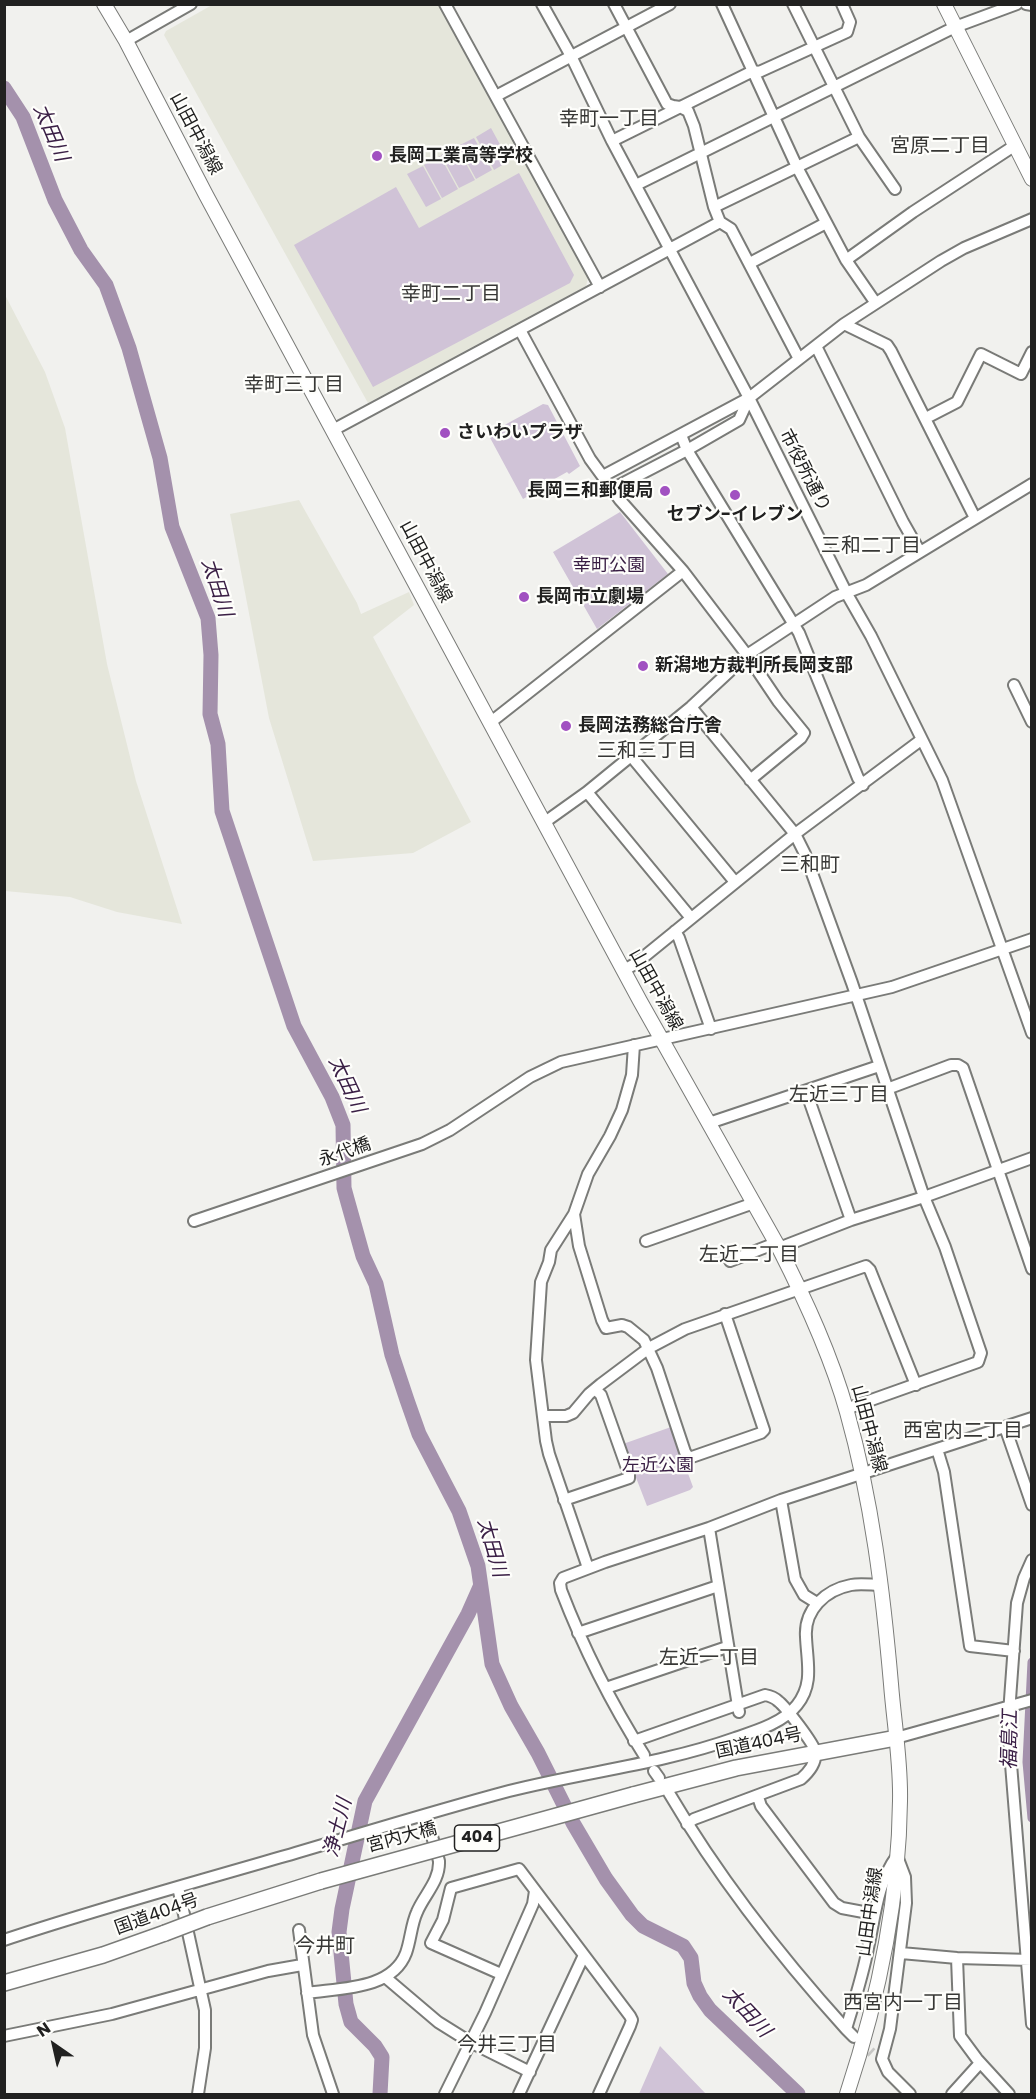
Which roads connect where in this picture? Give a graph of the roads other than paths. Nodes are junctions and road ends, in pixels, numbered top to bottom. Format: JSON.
{"nodes":[{"id":1,"x":104,"y":4,"type":"edge"},
{"id":2,"x":190,"y":4,"type":"edge"},
{"id":3,"x":445,"y":4,"type":"edge"},
{"id":4,"x":542,"y":4,"type":"edge"},
{"id":5,"x":614,"y":4,"type":"edge"},
{"id":6,"x":722,"y":4,"type":"edge"},
{"id":7,"x":793,"y":4,"type":"edge"},
{"id":8,"x":842,"y":4,"type":"edge"},
{"id":9,"x":944,"y":4,"type":"edge"},
{"id":10,"x":1017,"y":4,"type":"edge"},
{"id":11,"x":1026,"y":4,"type":"edge"},
{"id":12,"x":668,"y":5,"type":"edge"},
{"id":13,"x":1032,"y":5,"type":"edge"},
{"id":14,"x":956,"y":27,"type":"junction"},
{"id":15,"x":627,"y":28,"type":"junction"},
{"id":16,"x":126,"y":41,"type":"junction"},
{"id":17,"x":814,"y":48,"type":"junction"},
{"id":18,"x":571,"y":56,"type":"junction"},
{"id":19,"x":753,"y":71,"type":"junction"},
{"id":20,"x":833,"y":88,"type":"junction"},
{"id":21,"x":496,"y":96,"type":"junction"},
{"id":22,"x":681,"y":106,"type":"junction"},
{"id":23,"x":775,"y":117,"type":"junction"},
{"id":24,"x":858,"y":137,"type":"junction"},
{"id":25,"x":612,"y":141,"type":"junction"},
{"id":26,"x":1014,"y":146,"type":"junction"},
{"id":27,"x":700,"y":153,"type":"junction"},
{"id":28,"x":797,"y":167,"type":"junction"},
{"id":29,"x":1032,"y":179,"type":"edge"},
{"id":30,"x":636,"y":185,"type":"junction"},
{"id":31,"x":895,"y":189,"type":"dead end"},
{"id":32,"x":714,"y":207,"type":"junction"},
{"id":33,"x":1032,"y":219,"type":"edge"},
{"id":34,"x":720,"y":222,"type":"junction"},
{"id":35,"x":826,"y":223,"type":"junction"},
{"id":36,"x":670,"y":249,"type":"junction"},
{"id":37,"x":846,"y":260,"type":"junction"},
{"id":38,"x":750,"y":263,"type":"junction"},
{"id":39,"x":600,"y":287,"type":"junction"},
{"id":40,"x":875,"y":302,"type":"junction"},
{"id":41,"x":844,"y":324,"type":"junction"},
{"id":42,"x":520,"y":330,"type":"junction"},
{"id":43,"x":816,"y":346,"type":"junction"},
{"id":44,"x":1032,"y":352,"type":"edge"},
{"id":45,"x":799,"y":359,"type":"junction"},
{"id":46,"x":749,"y":398,"type":"junction"},
{"id":47,"x":926,"y":418,"type":"junction"},
{"id":48,"x":333,"y":430,"type":"junction"},
{"id":49,"x":681,"y":435,"type":"junction"},
{"id":50,"x":687,"y":450,"type":"junction"},
{"id":51,"x":603,"y":476,"type":"junction"},
{"id":52,"x":1032,"y":484,"type":"edge"},
{"id":53,"x":612,"y":489,"type":"junction"},
{"id":54,"x":975,"y":518,"type":"junction"},
{"id":55,"x":920,"y":552,"type":"junction"},
{"id":56,"x":683,"y":571,"type":"junction"},
{"id":57,"x":847,"y":594,"type":"junction"},
{"id":58,"x":794,"y":624,"type":"junction"},
{"id":59,"x":747,"y":655,"type":"junction"},
{"id":60,"x":1014,"y":685,"type":"dead end"},
{"id":61,"x":691,"y":707,"type":"junction"},
{"id":62,"x":491,"y":722,"type":"junction"},
{"id":63,"x":1032,"y":722,"type":"edge"},
{"id":64,"x":921,"y":740,"type":"junction"},
{"id":65,"x":631,"y":756,"type":"junction"},
{"id":66,"x":750,"y":780,"type":"junction"},
{"id":67,"x":863,"y":785,"type":"junction"},
{"id":68,"x":587,"y":792,"type":"junction"},
{"id":69,"x":545,"y":822,"type":"junction"},
{"id":70,"x":795,"y":834,"type":"junction"},
{"id":71,"x":735,"y":882,"type":"junction"},
{"id":72,"x":691,"y":918,"type":"junction"},
{"id":73,"x":675,"y":931,"type":"junction"},
{"id":74,"x":1032,"y":939,"type":"edge"},
{"id":75,"x":1001,"y":950,"type":"junction"},
{"id":76,"x":624,"y":970,"type":"junction"},
{"id":77,"x":856,"y":996,"type":"junction"},
{"id":78,"x":711,"y":1029,"type":"junction"},
{"id":79,"x":1032,"y":1033,"type":"edge"},
{"id":80,"x":662,"y":1040,"type":"junction"},
{"id":81,"x":634,"y":1046,"type":"junction"},
{"id":82,"x":879,"y":1066,"type":"junction"},
{"id":83,"x":887,"y":1089,"type":"junction"},
{"id":84,"x":806,"y":1091,"type":"junction"},
{"id":85,"x":709,"y":1123,"type":"junction"},
{"id":86,"x":1032,"y":1158,"type":"edge"},
{"id":87,"x":997,"y":1170,"type":"junction"},
{"id":88,"x":924,"y":1197,"type":"junction"},
{"id":89,"x":754,"y":1203,"type":"junction"},
{"id":90,"x":574,"y":1214,"type":"junction"},
{"id":91,"x":851,"y":1220,"type":"junction"},
{"id":92,"x":194,"y":1221,"type":"dead end"},
{"id":93,"x":645,"y":1241,"type":"dead end"},
{"id":94,"x":778,"y":1246,"type":"junction"},
{"id":95,"x":730,"y":1262,"type":"dead end"},
{"id":96,"x":1032,"y":1269,"type":"edge"},
{"id":97,"x":800,"y":1288,"type":"junction"},
{"id":98,"x":725,"y":1314,"type":"junction"},
{"id":99,"x":649,"y":1348,"type":"junction"},
{"id":100,"x":916,"y":1385,"type":"junction"},
{"id":101,"x":595,"y":1389,"type":"junction"},
{"id":102,"x":846,"y":1409,"type":"junction"},
{"id":103,"x":544,"y":1416,"type":"junction"},
{"id":104,"x":1032,"y":1418,"type":"edge"},
{"id":105,"x":1005,"y":1427,"type":"junction"},
{"id":106,"x":937,"y":1449,"type":"junction"},
{"id":107,"x":863,"y":1473,"type":"junction"},
{"id":108,"x":564,"y":1500,"type":"junction"},
{"id":109,"x":781,"y":1500,"type":"junction"},
{"id":110,"x":1032,"y":1505,"type":"edge"},
{"id":111,"x":709,"y":1528,"type":"junction"},
{"id":112,"x":1032,"y":1560,"type":"edge"},
{"id":113,"x":588,"y":1568,"type":"junction"},
{"id":114,"x":881,"y":1585,"type":"junction"},
{"id":115,"x":718,"y":1586,"type":"junction"},
{"id":116,"x":817,"y":1604,"type":"junction"},
{"id":117,"x":578,"y":1633,"type":"junction"},
{"id":118,"x":727,"y":1647,"type":"junction"},
{"id":119,"x":1014,"y":1651,"type":"junction"},
{"id":120,"x":606,"y":1688,"type":"junction"},
{"id":121,"x":1032,"y":1700,"type":"edge"},
{"id":122,"x":1012,"y":1706,"type":"junction"},
{"id":123,"x":739,"y":1708,"type":"junction"},
{"id":124,"x":789,"y":1713,"type":"junction"},
{"id":125,"x":896,"y":1738,"type":"junction"},
{"id":126,"x":634,"y":1741,"type":"junction"},
{"id":127,"x":816,"y":1752,"type":"junction"},
{"id":128,"x":644,"y":1755,"type":"dead end"},
{"id":129,"x":669,"y":1793,"type":"dead end"},
{"id":130,"x":633,"y":1795,"type":"joint"},
{"id":131,"x":758,"y":1797,"type":"junction"},
{"id":132,"x":426,"y":1815,"type":"junction"},
{"id":133,"x":687,"y":1824,"type":"junction"},
{"id":134,"x":897,"y":1856,"type":"junction"},
{"id":135,"x":321,"y":1881,"type":"joint"},
{"id":136,"x":178,"y":1887,"type":"junction"},
{"id":137,"x":535,"y":1892,"type":"junction"},
{"id":138,"x":874,"y":1914,"type":"junction"},
{"id":139,"x":299,"y":1930,"type":"dead end"},
{"id":140,"x":4,"y":1940,"type":"edge"},
{"id":141,"x":901,"y":1953,"type":"junction"},
{"id":142,"x":584,"y":1955,"type":"junction"},
{"id":143,"x":957,"y":1958,"type":"junction"},
{"id":144,"x":1029,"y":1960,"type":"edge"},
{"id":145,"x":302,"y":1965,"type":"junction"},
{"id":146,"x":501,"y":1974,"type":"junction"},
{"id":147,"x":386,"y":1977,"type":"junction"},
{"id":148,"x":4,"y":1983,"type":"edge"},
{"id":149,"x":201,"y":1991,"type":"junction"},
{"id":150,"x":307,"y":1993,"type":"junction"},
{"id":151,"x":1032,"y":2024,"type":"edge"},
{"id":152,"x":4,"y":2037,"type":"edge"},
{"id":153,"x":470,"y":2042,"type":"junction"},
{"id":154,"x":980,"y":2063,"type":"junction"},
{"id":155,"x":530,"y":2072,"type":"junction"},
{"id":156,"x":198,"y":2094,"type":"edge"},
{"id":157,"x":333,"y":2094,"type":"edge"},
{"id":158,"x":445,"y":2094,"type":"edge"},
{"id":159,"x":519,"y":2094,"type":"edge"},
{"id":160,"x":598,"y":2094,"type":"edge"},
{"id":161,"x":847,"y":2094,"type":"edge"},
{"id":162,"x":910,"y":2094,"type":"edge"},
{"id":163,"x":952,"y":2094,"type":"edge"},
{"id":164,"x":1009,"y":2094,"type":"edge"}],
"edges":[{"from":1,"to":16,"type":"main road","name":"山田中潟線"},
{"from":2,"to":16,"type":"street"},
{"from":3,"to":21,"type":"street"},
{"from":4,"to":18,"type":"street","name":"市役所通り"},
{"from":5,"to":15,"type":"street"},
{"from":6,"to":19,"type":"street"},
{"from":7,"to":17,"type":"street"},
{"from":8,"to":17,"type":"street"},
{"from":9,"to":14,"type":"main road"},
{"from":10,"to":14,"type":"street"},
{"from":11,"to":13,"type":"street"},
{"from":12,"to":15,"type":"street"},
{"from":14,"to":20,"type":"street"},
{"from":14,"to":26,"type":"main road"},
{"from":15,"to":18,"type":"street"},
{"from":15,"to":22,"type":"street"},
{"from":16,"to":48,"type":"main road","name":"山田中潟線"},
{"from":17,"to":19,"type":"street"},
{"from":17,"to":20,"type":"street"},
{"from":18,"to":21,"type":"street"},
{"from":18,"to":25,"type":"street","name":"市役所通り"},
{"from":19,"to":22,"type":"street"},
{"from":19,"to":23,"type":"street"},
{"from":20,"to":23,"type":"street"},
{"from":20,"to":24,"type":"street"},
{"from":21,"to":39,"type":"street"},
{"from":22,"to":25,"type":"street"},
{"from":22,"to":27,"type":"street"},
{"from":23,"to":27,"type":"street"},
{"from":23,"to":28,"type":"street"},
{"from":24,"to":28,"type":"street"},
{"from":24,"to":31,"type":"street"},
{"from":25,"to":30,"type":"street","name":"市役所通り"},
{"from":26,"to":29,"type":"main road"},
{"from":26,"to":37,"type":"street"},
{"from":27,"to":30,"type":"street"},
{"from":27,"to":32,"type":"street"},
{"from":28,"to":32,"type":"street"},
{"from":28,"to":35,"type":"street"},
{"from":30,"to":36,"type":"street","name":"市役所通り"},
{"from":32,"to":34,"type":"street"},
{"from":33,"to":40,"type":"street"},
{"from":34,"to":36,"type":"street"},
{"from":34,"to":38,"type":"street"},
{"from":35,"to":37,"type":"street"},
{"from":35,"to":38,"type":"street"},
{"from":36,"to":39,"type":"street"},
{"from":36,"to":46,"type":"street","name":"市役所通り"},
{"from":37,"to":40,"type":"street"},
{"from":38,"to":45,"type":"street"},
{"from":39,"to":42,"type":"street"},
{"from":40,"to":41,"type":"street"},
{"from":41,"to":43,"type":"street"},
{"from":41,"to":47,"type":"street"},
{"from":42,"to":48,"type":"street"},
{"from":42,"to":51,"type":"street"},
{"from":43,"to":45,"type":"street"},
{"from":43,"to":55,"type":"street"},
{"from":44,"to":47,"type":"street"},
{"from":45,"to":46,"type":"street"},
{"from":46,"to":49,"type":"street"},
{"from":46,"to":50,"type":"street"},
{"from":46,"to":57,"type":"street","name":"市役所通り"},
{"from":47,"to":54,"type":"street"},
{"from":48,"to":62,"type":"main road","name":"山田中潟線"},
{"from":49,"to":50,"type":"street"},
{"from":49,"to":51,"type":"street"},
{"from":50,"to":53,"type":"street"},
{"from":50,"to":58,"type":"street"},
{"from":51,"to":53,"type":"street"},
{"from":52,"to":54,"type":"street"},
{"from":53,"to":56,"type":"street"},
{"from":54,"to":55,"type":"street"},
{"from":55,"to":57,"type":"street"},
{"from":56,"to":59,"type":"street"},
{"from":56,"to":62,"type":"street"},
{"from":57,"to":58,"type":"street"},
{"from":57,"to":64,"type":"street","name":"市役所通り"},
{"from":58,"to":59,"type":"street"},
{"from":58,"to":67,"type":"street"},
{"from":59,"to":61,"type":"street"},
{"from":59,"to":66,"type":"street"},
{"from":60,"to":63,"type":"street"},
{"from":61,"to":65,"type":"street"},
{"from":61,"to":66,"type":"street"},
{"from":62,"to":69,"type":"main road","name":"山田中潟線"},
{"from":64,"to":67,"type":"street"},
{"from":64,"to":75,"type":"street","name":"市役所通り"},
{"from":65,"to":68,"type":"street"},
{"from":65,"to":71,"type":"street"},
{"from":66,"to":70,"type":"street"},
{"from":67,"to":70,"type":"street"},
{"from":68,"to":69,"type":"street"},
{"from":68,"to":72,"type":"street"},
{"from":69,"to":76,"type":"main road","name":"山田中潟線"},
{"from":70,"to":71,"type":"street"},
{"from":70,"to":77,"type":"street"},
{"from":71,"to":72,"type":"street"},
{"from":72,"to":73,"type":"street"},
{"from":73,"to":76,"type":"street"},
{"from":73,"to":78,"type":"street"},
{"from":74,"to":75,"type":"street","name":"永代橋"},
{"from":75,"to":77,"type":"street","name":"永代橋"},
{"from":75,"to":79,"type":"street","name":"市役所通り"},
{"from":76,"to":80,"type":"main road","name":"山田中潟線"},
{"from":77,"to":78,"type":"street","name":"永代橋"},
{"from":77,"to":82,"type":"street"},
{"from":78,"to":80,"type":"street","name":"永代橋"},
{"from":80,"to":81,"type":"street","name":"永代橋"},
{"from":80,"to":85,"type":"main road","name":"山田中潟線"},
{"from":81,"to":90,"type":"street"},
{"from":81,"to":92,"type":"street","name":"永代橋"},
{"from":82,"to":83,"type":"street"},
{"from":82,"to":84,"type":"street"},
{"from":83,"to":87,"type":"street"},
{"from":83,"to":88,"type":"street"},
{"from":84,"to":85,"type":"street"},
{"from":84,"to":91,"type":"street"},
{"from":85,"to":89,"type":"main road","name":"山田中潟線"},
{"from":86,"to":87,"type":"street"},
{"from":87,"to":88,"type":"street"},
{"from":87,"to":96,"type":"street"},
{"from":88,"to":91,"type":"street"},
{"from":88,"to":100,"type":"street"},
{"from":89,"to":93,"type":"street"},
{"from":89,"to":94,"type":"main road","name":"山田中潟線"},
{"from":90,"to":99,"type":"street"},
{"from":90,"to":103,"type":"street"},
{"from":91,"to":94,"type":"street"},
{"from":94,"to":95,"type":"street"},
{"from":94,"to":97,"type":"main road","name":"山田中潟線"},
{"from":97,"to":98,"type":"street"},
{"from":97,"to":100,"type":"street"},
{"from":97,"to":102,"type":"main road","name":"山田中潟線"},
{"from":98,"to":99,"type":"street"},
{"from":98,"to":99,"type":"street"},
{"from":99,"to":101,"type":"street"},
{"from":100,"to":102,"type":"street"},
{"from":101,"to":103,"type":"street"},
{"from":101,"to":108,"type":"street"},
{"from":102,"to":107,"type":"main road","name":"山田中潟線"},
{"from":103,"to":108,"type":"street"},
{"from":104,"to":105,"type":"street"},
{"from":105,"to":106,"type":"street"},
{"from":105,"to":110,"type":"street"},
{"from":106,"to":107,"type":"street"},
{"from":106,"to":119,"type":"street"},
{"from":107,"to":109,"type":"street"},
{"from":107,"to":114,"type":"main road","name":"山田中潟線"},
{"from":108,"to":113,"type":"street"},
{"from":109,"to":111,"type":"street"},
{"from":109,"to":116,"type":"street"},
{"from":111,"to":113,"type":"street"},
{"from":111,"to":115,"type":"street"},
{"from":112,"to":119,"type":"street"},
{"from":113,"to":117,"type":"street"},
{"from":114,"to":116,"type":"street"},
{"from":114,"to":125,"type":"main road","name":"山田中潟線"},
{"from":115,"to":117,"type":"street"},
{"from":115,"to":118,"type":"street"},
{"from":116,"to":124,"type":"street"},
{"from":117,"to":120,"type":"street"},
{"from":118,"to":120,"type":"street"},
{"from":118,"to":123,"type":"street"},
{"from":119,"to":122,"type":"street"},
{"from":120,"to":126,"type":"street"},
{"from":121,"to":122,"type":"street"},
{"from":122,"to":125,"type":"street"},
{"from":122,"to":144,"type":"street"},
{"from":123,"to":124,"type":"street"},
{"from":123,"to":126,"type":"street"},
{"from":124,"to":127,"type":"street"},
{"from":124,"to":132,"type":"street"},
{"from":125,"to":127,"type":"highway","name":"国道404号","number":"404"},
{"from":125,"to":134,"type":"main road","name":"山田中潟線"},
{"from":126,"to":128,"type":"street"},
{"from":127,"to":130,"type":"highway","name":"国道404号","number":"404"},
{"from":127,"to":131,"type":"street"},
{"from":129,"to":133,"type":"street"},
{"from":130,"to":135,"type":"highway","name":"宮内大橋","number":"404","bridge":true},
{"from":131,"to":133,"type":"street"},
{"from":131,"to":138,"type":"street"},
{"from":132,"to":136,"type":"street"},
{"from":132,"to":147,"type":"street"},
{"from":133,"to":138,"type":"street"},
{"from":134,"to":138,"type":"street"},
{"from":134,"to":141,"type":"street"},
{"from":134,"to":161,"type":"main road","name":"山田中潟線"},
{"from":135,"to":148,"type":"highway","name":"国道404号","number":"404","bridge":true},
{"from":136,"to":140,"type":"street"},
{"from":136,"to":149,"type":"street"},
{"from":137,"to":142,"type":"street"},
{"from":137,"to":146,"type":"street"},
{"from":137,"to":146,"type":"street"},
{"from":139,"to":145,"type":"street"},
{"from":141,"to":143,"type":"street"},
{"from":141,"to":162,"type":"street"},
{"from":142,"to":155,"type":"street"},
{"from":142,"to":160,"type":"street"},
{"from":143,"to":144,"type":"street"},
{"from":143,"to":154,"type":"street"},
{"from":144,"to":151,"type":"street"},
{"from":145,"to":149,"type":"street"},
{"from":145,"to":150,"type":"street"},
{"from":146,"to":153,"type":"street"},
{"from":147,"to":150,"type":"street"},
{"from":147,"to":153,"type":"street"},
{"from":149,"to":152,"type":"street"},
{"from":149,"to":156,"type":"street"},
{"from":150,"to":157,"type":"street"},
{"from":153,"to":155,"type":"street"},
{"from":153,"to":158,"type":"street"},
{"from":154,"to":163,"type":"street"},
{"from":154,"to":164,"type":"street"},
{"from":155,"to":159,"type":"street"}]}
